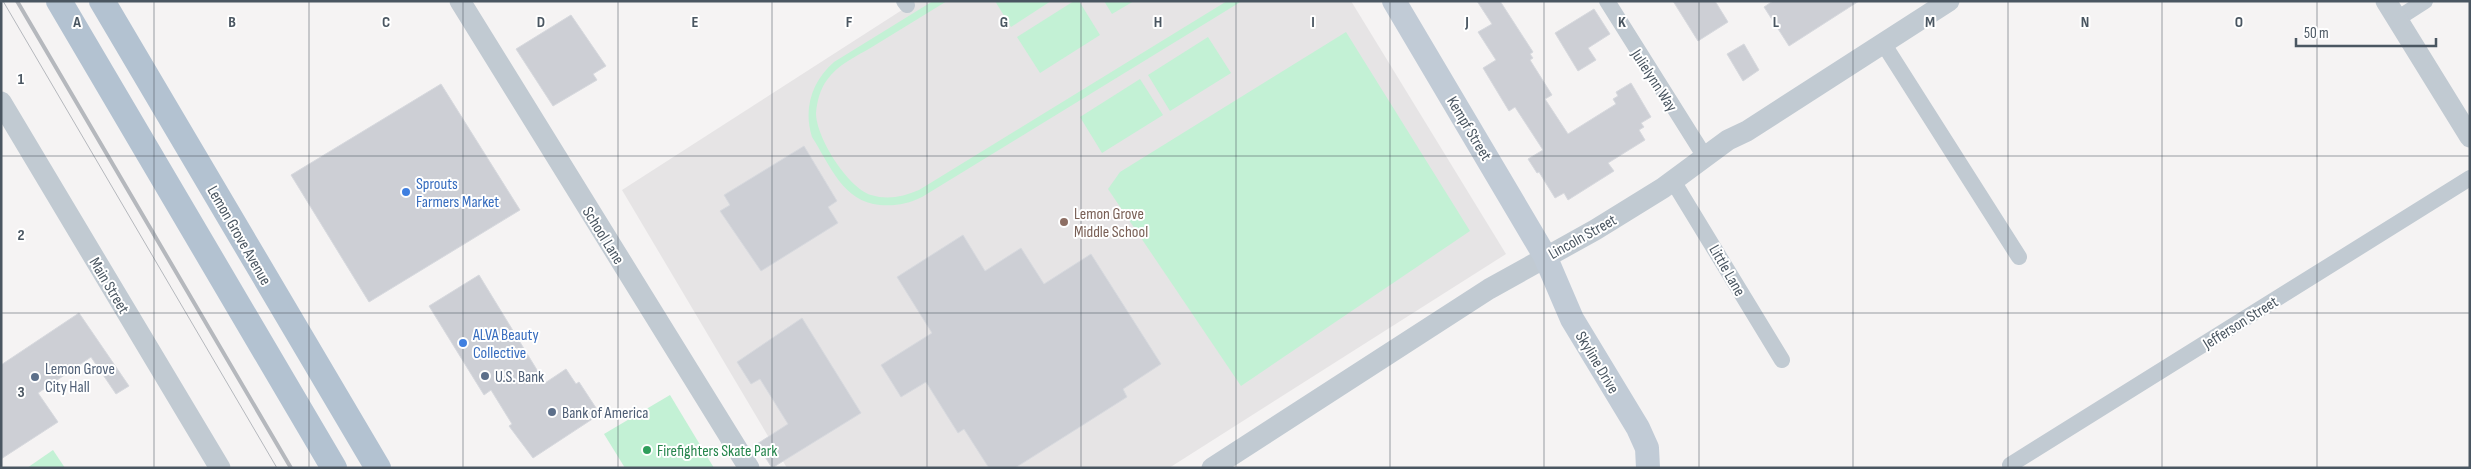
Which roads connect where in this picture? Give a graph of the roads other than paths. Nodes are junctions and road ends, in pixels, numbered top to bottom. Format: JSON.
{"nodes":[{"id":1,"x":58,"y":1,"type":"edge"},
{"id":2,"x":102,"y":1,"type":"edge"},
{"id":3,"x":460,"y":1,"type":"edge"},
{"id":4,"x":1394,"y":1,"type":"edge"},
{"id":5,"x":1607,"y":1,"type":"edge"},
{"id":6,"x":1949,"y":1,"type":"edge"},
{"id":7,"x":2425,"y":1,"type":"edge"},
{"id":8,"x":2391,"y":10,"type":"edge"},
{"id":9,"x":1883,"y":43,"type":"junction"},
{"id":10,"x":1,"y":102,"type":"edge"},
{"id":11,"x":2470,"y":137,"type":"edge"},
{"id":12,"x":1705,"y":157,"type":"junction"},
{"id":13,"x":2470,"y":178,"type":"edge"},
{"id":14,"x":1673,"y":181,"type":"junction"},
{"id":15,"x":1545,"y":256,"type":"junction"},
{"id":16,"x":2019,"y":257,"type":"dead end"},
{"id":17,"x":1782,"y":360,"type":"dead end"},
{"id":18,"x":2010,"y":465,"type":"dead end"},
{"id":19,"x":220,"y":468,"type":"edge"},
{"id":20,"x":334,"y":468,"type":"edge"},
{"id":21,"x":378,"y":468,"type":"edge"},
{"id":22,"x":749,"y":468,"type":"edge"},
{"id":23,"x":1212,"y":468,"type":"edge"},
{"id":24,"x":1648,"y":468,"type":"edge"}],
"edges":[{"from":1,"to":20,"type":"main road"},
{"from":2,"to":21,"type":"main road","name":"Lemon Grove Avenue"},
{"from":3,"to":22,"type":"street","name":"School Lane"},
{"from":4,"to":15,"type":"main road","name":"Kempf Street"},
{"from":5,"to":12,"type":"street","name":"Julielynn Way"},
{"from":6,"to":9,"type":"street","name":"Lincoln Street"},
{"from":7,"to":8,"type":"street"},
{"from":8,"to":11,"type":"street"},
{"from":9,"to":12,"type":"street","name":"Lincoln Street"},
{"from":9,"to":16,"type":"street"},
{"from":10,"to":19,"type":"street","name":"Main Street"},
{"from":12,"to":14,"type":"street","name":"Lincoln Street"},
{"from":13,"to":18,"type":"street","name":"Jefferson Street"},
{"from":14,"to":15,"type":"street","name":"Lincoln Street"},
{"from":14,"to":17,"type":"street","name":"Little Lane"},
{"from":15,"to":23,"type":"street","name":"Lincoln Street"},
{"from":15,"to":24,"type":"main road","name":"Skyline Drive"}]}
